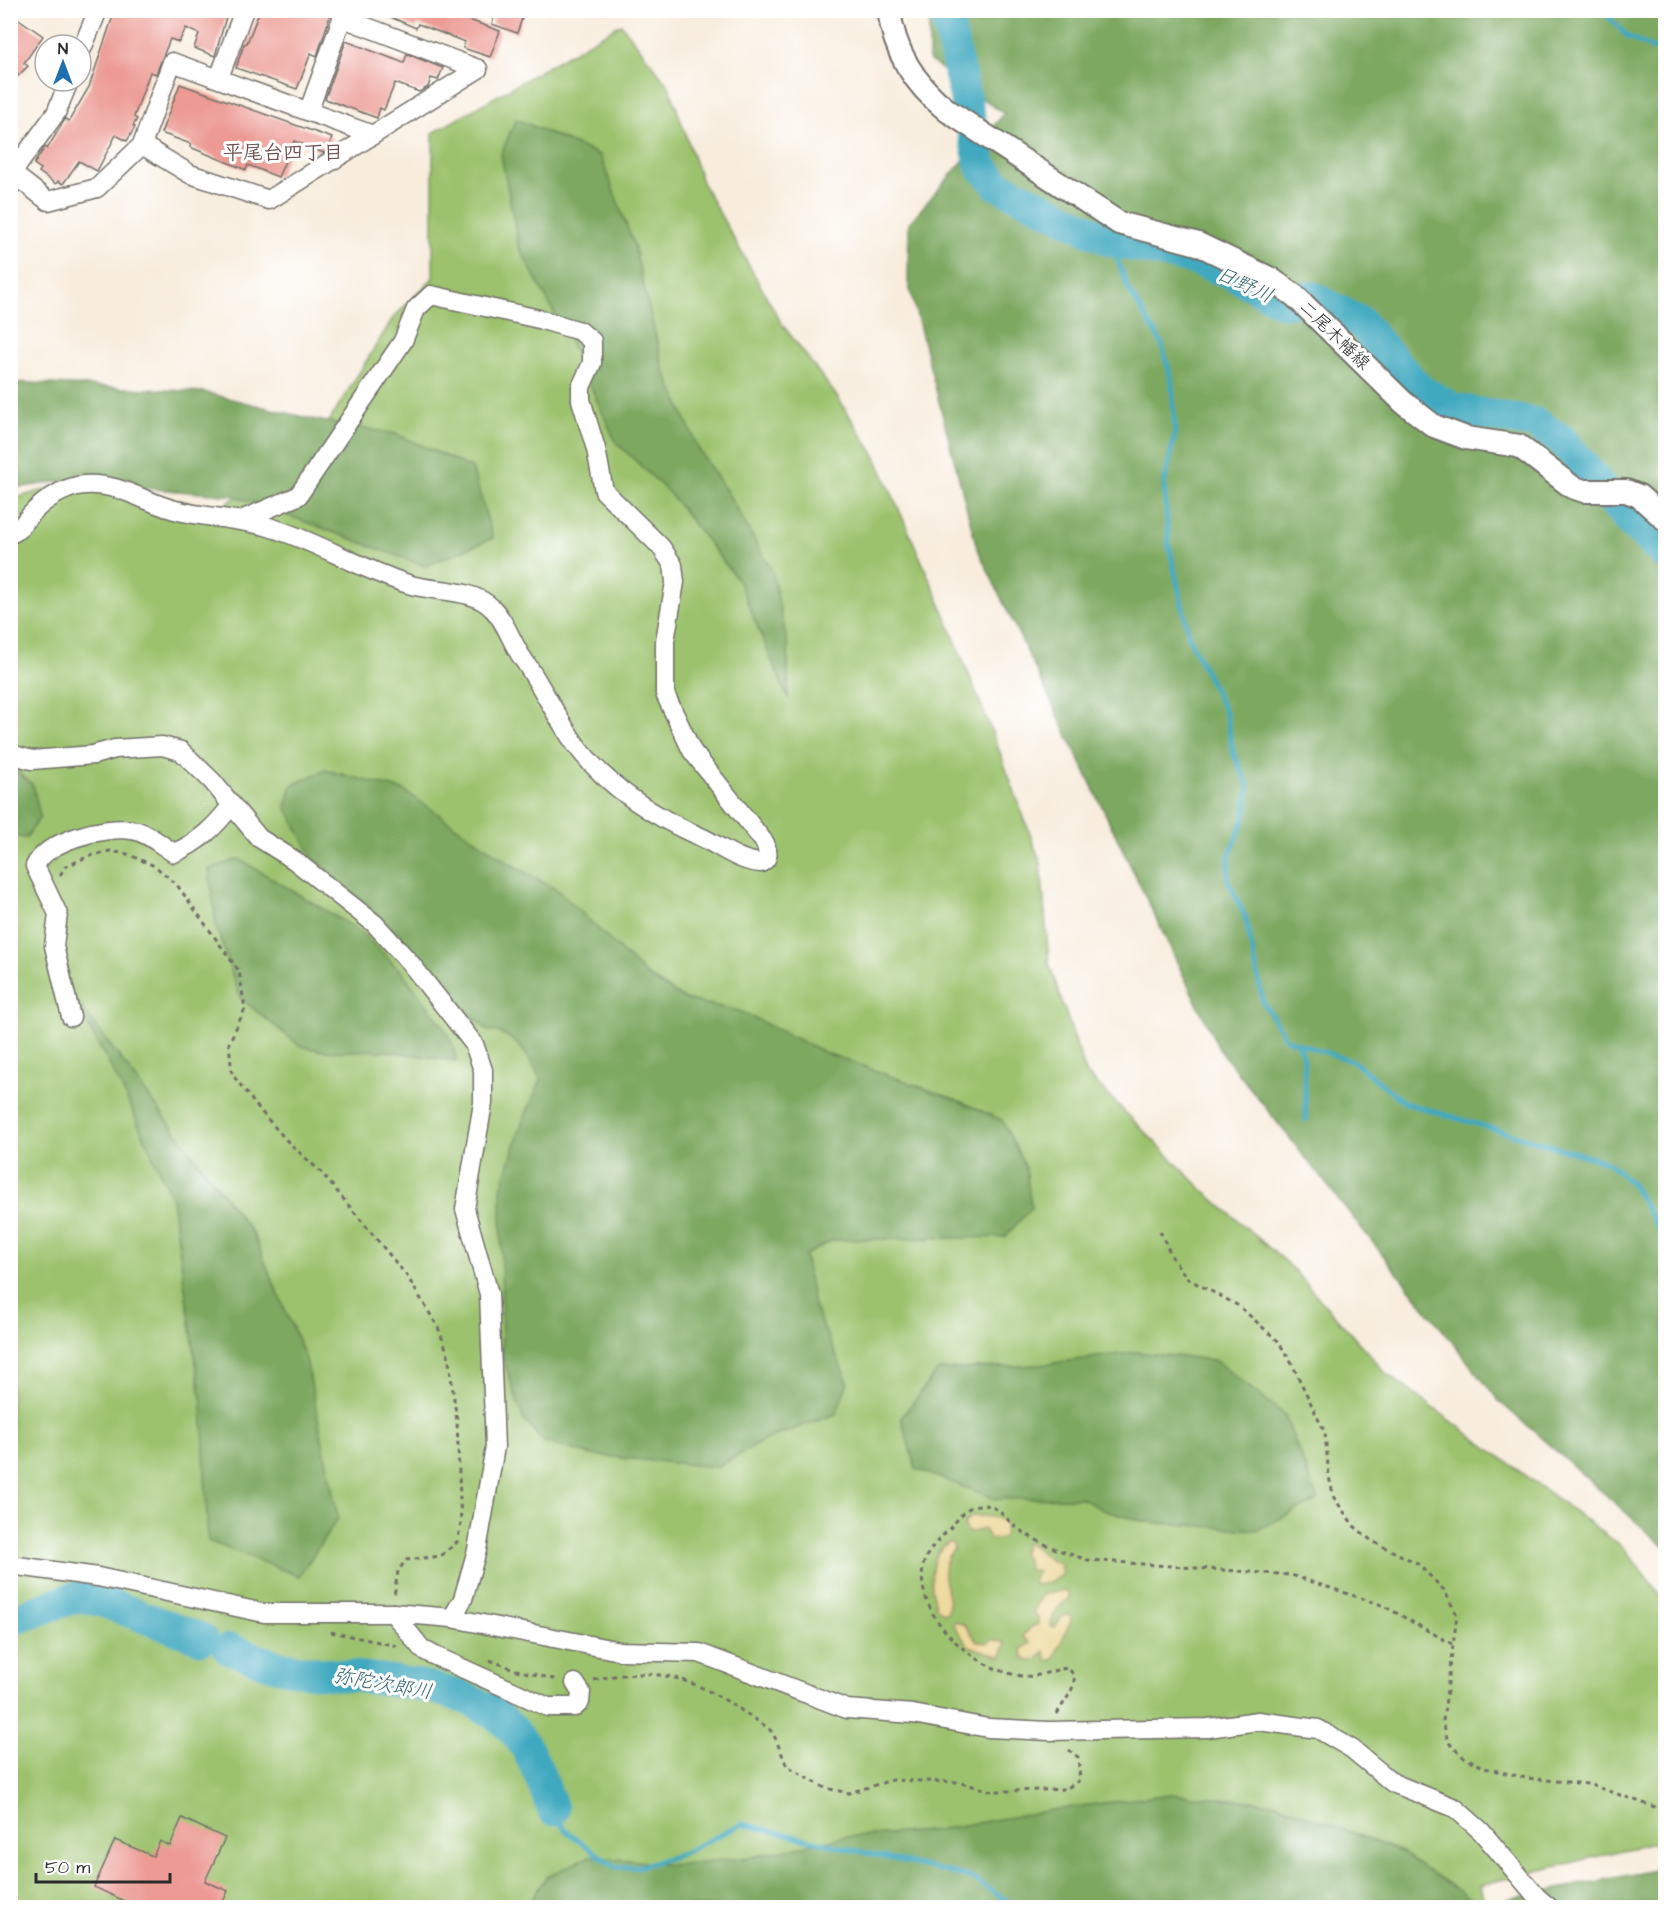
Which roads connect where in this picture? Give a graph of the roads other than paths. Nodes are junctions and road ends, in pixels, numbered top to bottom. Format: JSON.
{"nodes":[{"id":1,"x":98,"y":10,"type":"edge"},
{"id":2,"x":244,"y":10,"type":"edge"},
{"id":3,"x":889,"y":10,"type":"edge"},
{"id":4,"x":344,"y":14,"type":"edge"},
{"id":5,"x":88,"y":33,"type":"edge"},
{"id":6,"x":219,"y":78,"type":"junction"},
{"id":7,"x":64,"y":93,"type":"edge"},
{"id":8,"x":309,"y":110,"type":"junction"},
{"id":9,"x":373,"y":135,"type":"junction"},
{"id":10,"x":142,"y":145,"type":"junction"},
{"id":11,"x":242,"y":520,"type":"junction"},
{"id":12,"x":1665,"y":520,"type":"edge"},
{"id":13,"x":10,"y":534,"type":"edge"},
{"id":14,"x":10,"y":754,"type":"edge"},
{"id":15,"x":231,"y":806,"type":"junction"},
{"id":16,"x":71,"y":1017,"type":"dead end"},
{"id":17,"x":10,"y":1565,"type":"edge"},
{"id":18,"x":393,"y":1613,"type":"junction"},
{"id":19,"x":452,"y":1618,"type":"junction"},
{"id":20,"x":575,"y":1683,"type":"road end"},
{"id":21,"x":1550,"y":1908,"type":"edge"}],
"edges":[{"from":1,"to":5,"type":"street"},
{"from":2,"to":6,"type":"street"},
{"from":3,"to":12,"type":"main road","name":"二尾木幡線"},
{"from":4,"to":8,"type":"street"},
{"from":4,"to":9,"type":"street"},
{"from":6,"to":8,"type":"street"},
{"from":6,"to":10,"type":"street"},
{"from":7,"to":10,"type":"street"},
{"from":8,"to":9,"type":"street"},
{"from":9,"to":10,"type":"street"},
{"from":11,"to":11,"type":"street"},
{"from":11,"to":13,"type":"street"},
{"from":14,"to":15,"type":"street"},
{"from":15,"to":16,"type":"street"},
{"from":15,"to":19,"type":"street"},
{"from":17,"to":18,"type":"street"},
{"from":18,"to":19,"type":"street"},
{"from":18,"to":20,"type":"street"},
{"from":19,"to":21,"type":"street"}]}
